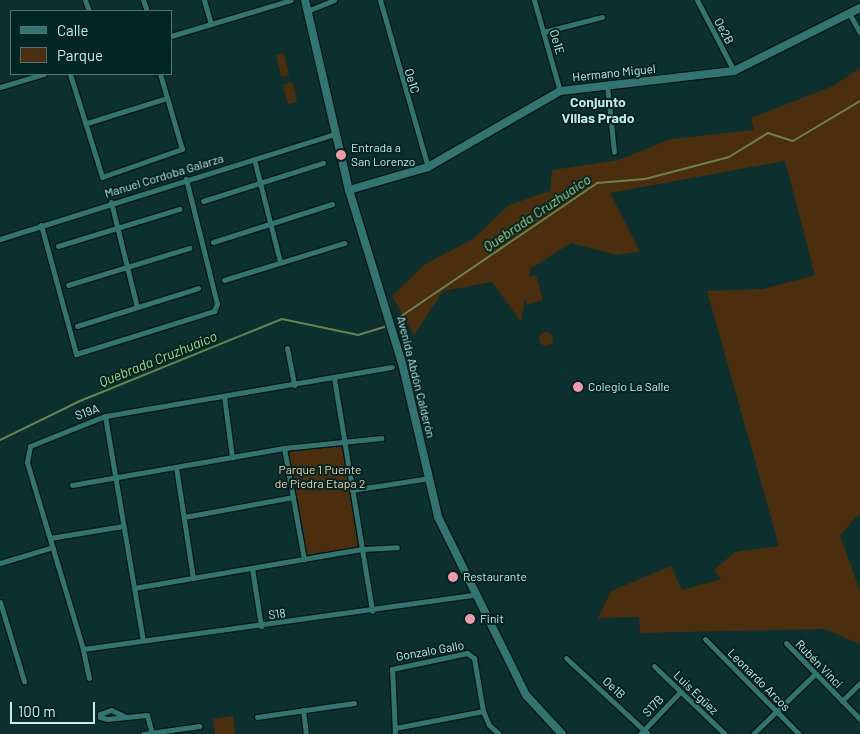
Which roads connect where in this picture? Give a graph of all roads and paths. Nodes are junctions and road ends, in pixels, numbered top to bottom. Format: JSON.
{"nodes":[{"id":1,"x":204,"y":0,"type":"edge"},
{"id":2,"x":291,"y":0,"type":"edge"},
{"id":3,"x":305,"y":0,"type":"edge"},
{"id":4,"x":334,"y":0,"type":"edge"},
{"id":5,"x":380,"y":0,"type":"edge"},
{"id":6,"x":534,"y":0,"type":"edge"},
{"id":7,"x":697,"y":0,"type":"edge"},
{"id":8,"x":860,"y":8,"type":"edge"},
{"id":9,"x":307,"y":11,"type":"junction"},
{"id":10,"x":849,"y":14,"type":"junction"},
{"id":11,"x":602,"y":17,"type":"dead end"},
{"id":12,"x":211,"y":24,"type":"junction"},
{"id":13,"x":543,"y":32,"type":"junction"},
{"id":14,"x":860,"y":33,"type":"edge"},
{"id":15,"x":172,"y":36,"type":"edge"},
{"id":16,"x":734,"y":71,"type":"junction"},
{"id":17,"x":41,"y":75,"type":"edge"},
{"id":18,"x":70,"y":75,"type":"edge"},
{"id":19,"x":160,"y":75,"type":"edge"},
{"id":20,"x":607,"y":86,"type":"junction"},
{"id":21,"x":0,"y":87,"type":"edge"},
{"id":22,"x":560,"y":90,"type":"junction"},
{"id":23,"x":167,"y":98,"type":"junction"},
{"id":24,"x":87,"y":123,"type":"junction"},
{"id":25,"x":336,"y":134,"type":"junction"},
{"id":26,"x":614,"y":152,"type":"dead end"},
{"id":27,"x":254,"y":159,"type":"junction"},
{"id":28,"x":323,"y":163,"type":"dead end"},
{"id":29,"x":428,"y":167,"type":"junction"},
{"id":30,"x":186,"y":179,"type":"junction"},
{"id":31,"x":260,"y":183,"type":"junction"},
{"id":32,"x":349,"y":190,"type":"junction"},
{"id":33,"x":203,"y":201,"type":"dead end"},
{"id":34,"x":111,"y":202,"type":"junction"},
{"id":35,"x":332,"y":204,"type":"dead end"},
{"id":36,"x":179,"y":209,"type":"dead end"},
{"id":37,"x":270,"y":224,"type":"junction"},
{"id":38,"x":41,"y":225,"type":"junction"},
{"id":39,"x":118,"y":228,"type":"junction"},
{"id":40,"x":0,"y":239,"type":"edge"},
{"id":41,"x":213,"y":242,"type":"dead end"},
{"id":42,"x":344,"y":243,"type":"dead end"},
{"id":43,"x":58,"y":246,"type":"dead end"},
{"id":44,"x":189,"y":248,"type":"dead end"},
{"id":45,"x":280,"y":262,"type":"junction"},
{"id":46,"x":127,"y":267,"type":"junction"},
{"id":47,"x":224,"y":280,"type":"dead end"},
{"id":48,"x":68,"y":285,"type":"dead end"},
{"id":49,"x":198,"y":288,"type":"dead end"},
{"id":50,"x":137,"y":307,"type":"junction"},
{"id":51,"x":77,"y":326,"type":"dead end"},
{"id":52,"x":288,"y":348,"type":"dead end"},
{"id":53,"x":392,"y":367,"type":"dead end"},
{"id":54,"x":334,"y":378,"type":"junction"},
{"id":55,"x":294,"y":385,"type":"junction"},
{"id":56,"x":224,"y":396,"type":"junction"},
{"id":57,"x":105,"y":416,"type":"junction"},
{"id":58,"x":381,"y":438,"type":"dead end"},
{"id":59,"x":346,"y":441,"type":"junction"},
{"id":60,"x":284,"y":448,"type":"junction"},
{"id":61,"x":232,"y":457,"type":"junction"},
{"id":62,"x":176,"y":467,"type":"junction"},
{"id":63,"x":115,"y":478,"type":"junction"},
{"id":64,"x":430,"y":478,"type":"junction"},
{"id":65,"x":72,"y":485,"type":"dead end"},
{"id":66,"x":352,"y":490,"type":"junction"},
{"id":67,"x":293,"y":497,"type":"junction"},
{"id":68,"x":184,"y":517,"type":"junction"},
{"id":69,"x":123,"y":526,"type":"junction"},
{"id":70,"x":50,"y":538,"type":"junction"},
{"id":71,"x":53,"y":547,"type":"junction"},
{"id":72,"x":397,"y":547,"type":"dead end"},
{"id":73,"x":362,"y":549,"type":"junction"},
{"id":74,"x":304,"y":559,"type":"junction"},
{"id":75,"x":0,"y":563,"type":"edge"},
{"id":76,"x":252,"y":568,"type":"junction"},
{"id":77,"x":193,"y":578,"type":"junction"},
{"id":78,"x":134,"y":588,"type":"junction"},
{"id":79,"x":474,"y":595,"type":"junction"},
{"id":80,"x":0,"y":602,"type":"edge"},
{"id":81,"x":372,"y":611,"type":"junction"},
{"id":82,"x":261,"y":626,"type":"junction"},
{"id":83,"x":705,"y":639,"type":"dead end"},
{"id":84,"x":143,"y":640,"type":"junction"},
{"id":85,"x":786,"y":643,"type":"dead end"},
{"id":86,"x":83,"y":649,"type":"junction"},
{"id":87,"x":566,"y":658,"type":"dead end"},
{"id":88,"x":654,"y":666,"type":"dead end"},
{"id":89,"x":815,"y":674,"type":"junction"},
{"id":90,"x":88,"y":678,"type":"dead end"},
{"id":91,"x":24,"y":681,"type":"dead end"},
{"id":92,"x":860,"y":683,"type":"edge"},
{"id":93,"x":680,"y":692,"type":"junction"},
{"id":94,"x":842,"y":702,"type":"junction"},
{"id":95,"x":354,"y":703,"type":"dead end"},
{"id":96,"x":303,"y":710,"type":"junction"},
{"id":97,"x":483,"y":711,"type":"junction"},
{"id":98,"x":776,"y":711,"type":"junction"},
{"id":99,"x":124,"y":716,"type":"dead end"},
{"id":100,"x":257,"y":717,"type":"dead end"},
{"id":101,"x":860,"y":720,"type":"edge"},
{"id":102,"x":199,"y":726,"type":"dead end"},
{"id":103,"x":395,"y":731,"type":"edge"},
{"id":104,"x":152,"y":733,"type":"edge"},
{"id":105,"x":644,"y":733,"type":"edge"},
{"id":106,"x":143,"y":734,"type":"edge"},
{"id":107,"x":306,"y":734,"type":"edge"},
{"id":108,"x":499,"y":734,"type":"edge"},
{"id":109,"x":562,"y":734,"type":"edge"},
{"id":110,"x":725,"y":734,"type":"edge"},
{"id":111,"x":753,"y":734,"type":"edge"},
{"id":112,"x":800,"y":734,"type":"edge"}],
"edges":[{"from":1,"to":12,"type":"street"},
{"from":2,"to":12,"type":"street"},
{"from":3,"to":9,"type":"street","name":"Avenida Abdón Calderón"},
{"from":4,"to":9,"type":"street"},
{"from":5,"to":29,"type":"street","name":"Oe1C"},
{"from":6,"to":13,"type":"street","name":"Oe1E"},
{"from":7,"to":16,"type":"street","name":"Oe2B"},
{"from":8,"to":10,"type":"street","name":"Hermano Miguel"},
{"from":9,"to":25,"type":"street","name":"Avenida Abdón Calderón"},
{"from":10,"to":14,"type":"street"},
{"from":10,"to":16,"type":"street","name":"Hermano Miguel"},
{"from":11,"to":13,"type":"street"},
{"from":12,"to":15,"type":"street"},
{"from":13,"to":22,"type":"street","name":"Oe1E"},
{"from":16,"to":20,"type":"street","name":"Hermano Miguel"},
{"from":17,"to":21,"type":"street"},
{"from":18,"to":24,"type":"street"},
{"from":19,"to":23,"type":"street"},
{"from":20,"to":22,"type":"street","name":"Hermano Miguel"},
{"from":20,"to":26,"type":"street"},
{"from":22,"to":29,"type":"street","name":"Hermano Miguel"},
{"from":23,"to":24,"type":"street"},
{"from":23,"to":24,"type":"street"},
{"from":25,"to":27,"type":"street","name":"Manuel Cordoba Galarza"},
{"from":25,"to":32,"type":"street","name":"Avenida Abdón Calderón"},
{"from":27,"to":30,"type":"street","name":"Manuel Cordoba Galarza"},
{"from":27,"to":31,"type":"street"},
{"from":28,"to":31,"type":"street"},
{"from":29,"to":32,"type":"street","name":"Hermano Miguel"},
{"from":30,"to":34,"type":"street","name":"Manuel Cordoba Galarza"},
{"from":30,"to":38,"type":"street"},
{"from":31,"to":33,"type":"street"},
{"from":31,"to":37,"type":"street"},
{"from":32,"to":64,"type":"street","name":"Avenida Abdón Calderón"},
{"from":34,"to":38,"type":"street","name":"Manuel Cordoba Galarza"},
{"from":34,"to":39,"type":"street"},
{"from":35,"to":37,"type":"street"},
{"from":36,"to":39,"type":"street"},
{"from":37,"to":41,"type":"street"},
{"from":37,"to":45,"type":"street"},
{"from":38,"to":40,"type":"street","name":"Manuel Cordoba Galarza"},
{"from":39,"to":43,"type":"street"},
{"from":39,"to":46,"type":"street"},
{"from":42,"to":45,"type":"street"},
{"from":44,"to":46,"type":"street"},
{"from":45,"to":47,"type":"street"},
{"from":46,"to":48,"type":"street"},
{"from":46,"to":50,"type":"street"},
{"from":49,"to":50,"type":"street"},
{"from":50,"to":51,"type":"street"},
{"from":52,"to":55,"type":"street"},
{"from":53,"to":54,"type":"street","name":"S19A"},
{"from":54,"to":55,"type":"street","name":"S19A"},
{"from":54,"to":59,"type":"street"},
{"from":55,"to":56,"type":"street","name":"S19A"},
{"from":56,"to":57,"type":"street","name":"S19A"},
{"from":56,"to":61,"type":"street"},
{"from":57,"to":63,"type":"street"},
{"from":57,"to":70,"type":"street","name":"S19A"},
{"from":58,"to":59,"type":"street"},
{"from":59,"to":60,"type":"street"},
{"from":59,"to":66,"type":"street"},
{"from":60,"to":61,"type":"street"},
{"from":60,"to":67,"type":"street"},
{"from":61,"to":62,"type":"street"},
{"from":62,"to":63,"type":"street"},
{"from":62,"to":68,"type":"street"},
{"from":63,"to":65,"type":"street"},
{"from":63,"to":69,"type":"street"},
{"from":64,"to":66,"type":"street"},
{"from":64,"to":79,"type":"street","name":"Avenida Abdón Calderón"},
{"from":66,"to":73,"type":"street"},
{"from":67,"to":68,"type":"street"},
{"from":67,"to":74,"type":"street"},
{"from":68,"to":77,"type":"street"},
{"from":69,"to":70,"type":"street"},
{"from":69,"to":78,"type":"street"},
{"from":70,"to":71,"type":"street","name":"S19A"},
{"from":71,"to":75,"type":"street"},
{"from":71,"to":86,"type":"street","name":"S19A"},
{"from":72,"to":73,"type":"street"},
{"from":73,"to":74,"type":"street"},
{"from":73,"to":81,"type":"street"},
{"from":74,"to":76,"type":"street"},
{"from":76,"to":77,"type":"street"},
{"from":76,"to":82,"type":"street"},
{"from":77,"to":78,"type":"street"},
{"from":78,"to":84,"type":"street"},
{"from":79,"to":81,"type":"street","name":"S18"},
{"from":79,"to":109,"type":"street","name":"Avenida Abdón Calderón"},
{"from":80,"to":91,"type":"street"},
{"from":81,"to":82,"type":"street","name":"S18"},
{"from":82,"to":84,"type":"street","name":"S18"},
{"from":83,"to":98,"type":"street","name":"Leonardo Arcos"},
{"from":84,"to":86,"type":"street","name":"S18"},
{"from":85,"to":89,"type":"street","name":"Rubén Vinci"},
{"from":86,"to":90,"type":"street","name":"S19A"},
{"from":87,"to":105,"type":"street","name":"Oe1B"},
{"from":88,"to":93,"type":"street","name":"Luis Egüez"},
{"from":89,"to":94,"type":"street","name":"Rubén Vinci"},
{"from":89,"to":98,"type":"street"},
{"from":92,"to":94,"type":"street"},
{"from":93,"to":105,"type":"street","name":"S17B"},
{"from":93,"to":110,"type":"street","name":"Luis Egüez"},
{"from":94,"to":101,"type":"street","name":"Rubén Vinci"},
{"from":95,"to":96,"type":"street"},
{"from":96,"to":100,"type":"street"},
{"from":96,"to":107,"type":"street"},
{"from":97,"to":103,"type":"street"},
{"from":97,"to":103,"type":"street","name":"Gonzalo Gallo"},
{"from":97,"to":108,"type":"street"},
{"from":98,"to":111,"type":"street"},
{"from":98,"to":112,"type":"street","name":"Leonardo Arcos"},
{"from":99,"to":104,"type":"street"},
{"from":102,"to":104,"type":"street"},
{"from":104,"to":106,"type":"street"}]}
